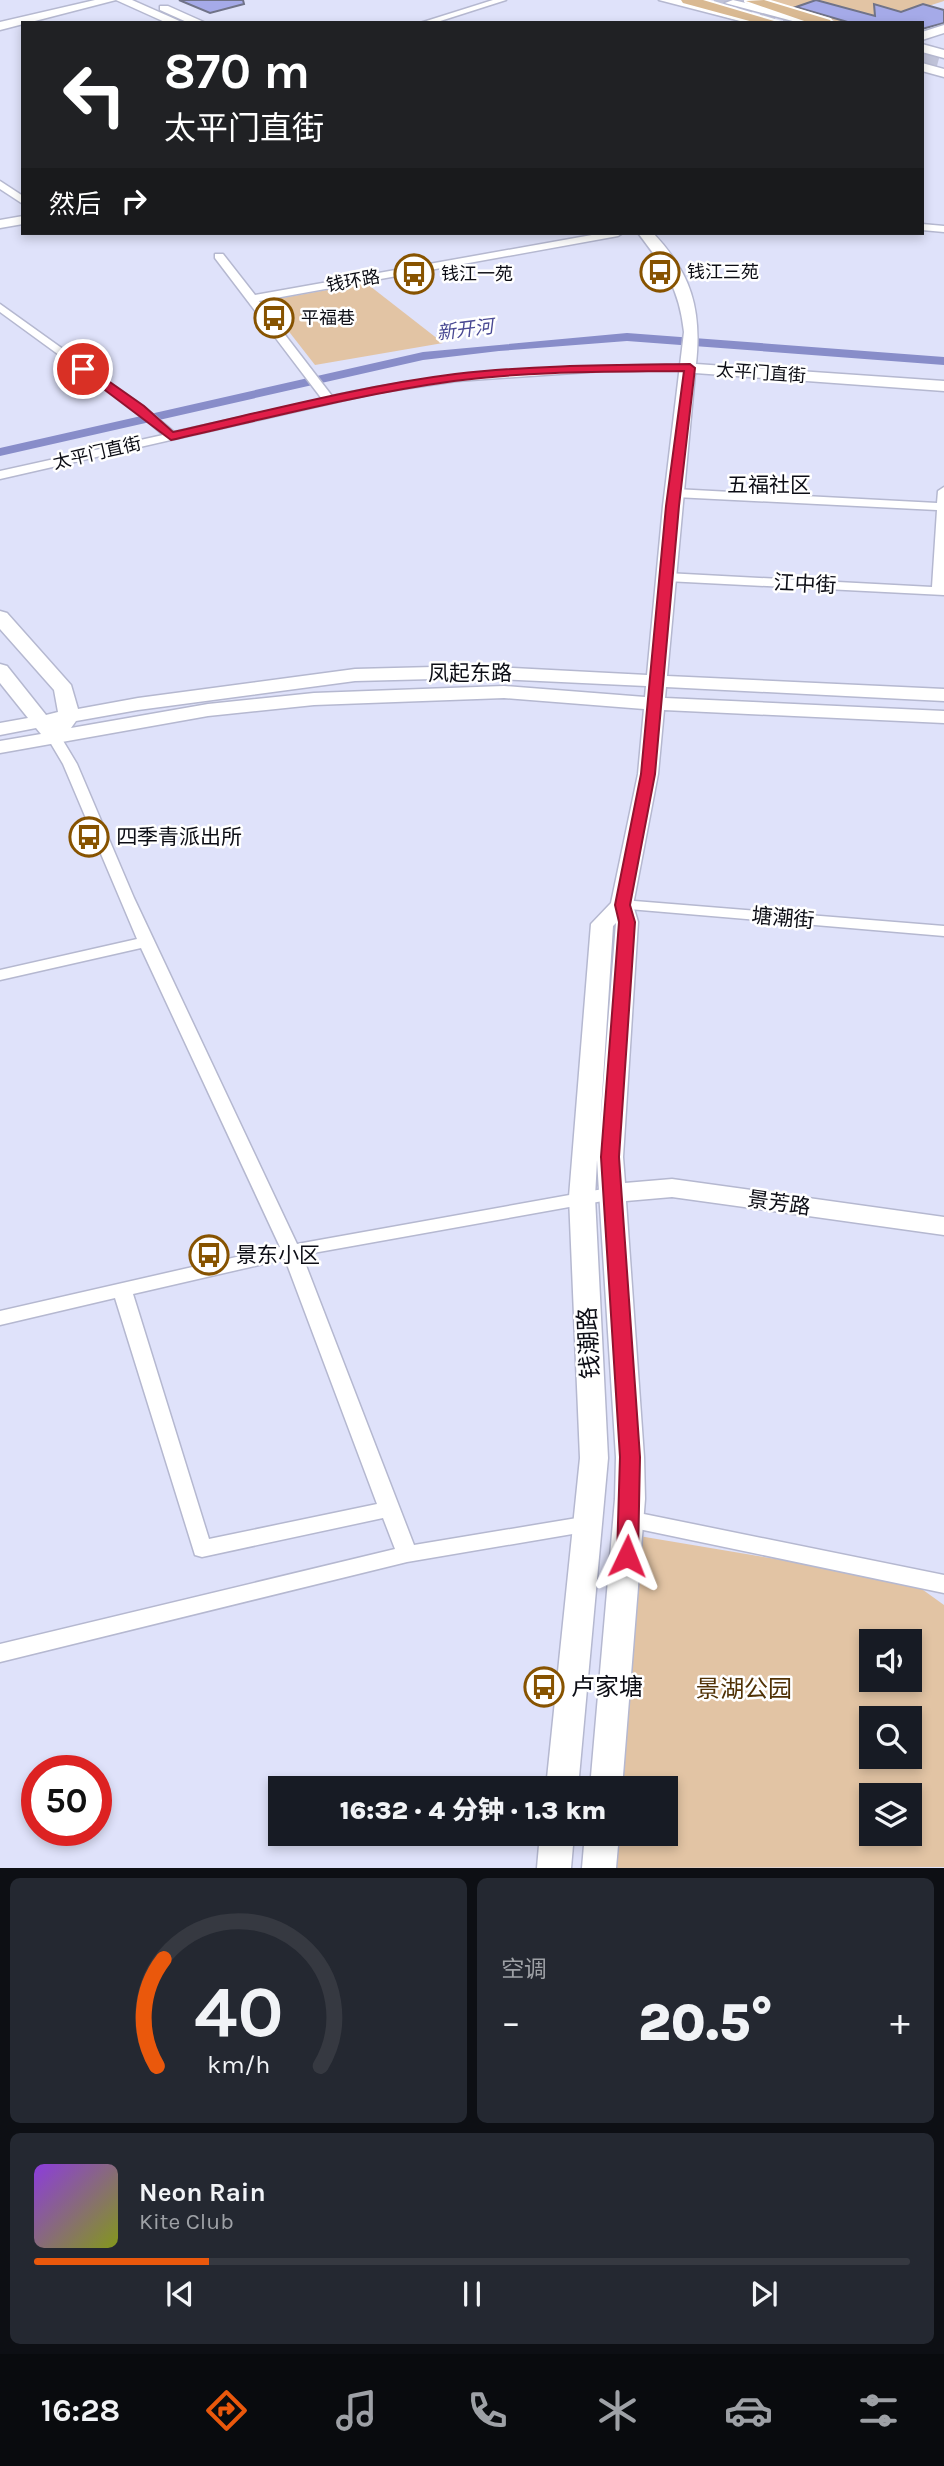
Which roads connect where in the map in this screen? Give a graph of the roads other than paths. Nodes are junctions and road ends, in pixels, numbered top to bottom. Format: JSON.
{"nodes":[{"id":1,"x":75,"y":0,"type":"edge"},
{"id":2,"x":110,"y":0,"type":"edge"},
{"id":3,"x":122,"y":0,"type":"edge"},
{"id":4,"x":144,"y":0,"type":"edge"},
{"id":5,"x":502,"y":0,"type":"edge"},
{"id":6,"x":666,"y":0,"type":"edge"},
{"id":7,"x":688,"y":0,"type":"edge"},
{"id":8,"x":706,"y":0,"type":"edge"},
{"id":9,"x":722,"y":0,"type":"edge"},
{"id":10,"x":750,"y":0,"type":"edge"},
{"id":11,"x":944,"y":16,"type":"edge"},
{"id":12,"x":0,"y":17,"type":"edge"},
{"id":13,"x":21,"y":21,"type":"edge"},
{"id":14,"x":21,"y":21,"type":"edge"},
{"id":15,"x":173,"y":21,"type":"edge"},
{"id":16,"x":195,"y":21,"type":"edge"},
{"id":17,"x":431,"y":21,"type":"edge"},
{"id":18,"x":754,"y":21,"type":"edge"},
{"id":19,"x":767,"y":21,"type":"edge"},
{"id":20,"x":785,"y":21,"type":"edge"},
{"id":21,"x":808,"y":21,"type":"edge"},
{"id":22,"x":818,"y":21,"type":"edge"},
{"id":23,"x":924,"y":23,"type":"edge"},
{"id":24,"x":0,"y":26,"type":"edge"},
{"id":25,"x":944,"y":29,"type":"edge"},
{"id":26,"x":924,"y":35,"type":"edge"},
{"id":27,"x":924,"y":49,"type":"edge"},
{"id":28,"x":944,"y":54,"type":"edge"},
{"id":29,"x":924,"y":68,"type":"edge"},
{"id":30,"x":944,"y":73,"type":"edge"},
{"id":31,"x":0,"y":184,"type":"edge"},
{"id":32,"x":21,"y":200,"type":"edge"},
{"id":33,"x":21,"y":220,"type":"edge"},
{"id":34,"x":0,"y":224,"type":"edge"},
{"id":35,"x":924,"y":227,"type":"edge"},
{"id":36,"x":944,"y":229,"type":"edge"},
{"id":37,"x":21,"y":232,"type":"edge"},
{"id":38,"x":0,"y":235,"type":"edge"},
{"id":39,"x":607,"y":235,"type":"edge"},
{"id":40,"x":647,"y":235,"type":"edge"},
{"id":41,"x":219,"y":256,"type":"dead end"},
{"id":42,"x":252,"y":299,"type":"junction"},
{"id":43,"x":0,"y":307,"type":"edge"},
{"id":44,"x":690,"y":368,"type":"junction"},
{"id":45,"x":944,"y":386,"type":"edge"},
{"id":46,"x":330,"y":401,"type":"junction"},
{"id":47,"x":171,"y":436,"type":"junction"},
{"id":48,"x":0,"y":475,"type":"edge"},
{"id":49,"x":944,"y":491,"type":"edge"},
{"id":50,"x":675,"y":493,"type":"junction"},
{"id":51,"x":942,"y":507,"type":"junction"},
{"id":52,"x":666,"y":577,"type":"junction"},
{"id":53,"x":941,"y":590,"type":"edge"},
{"id":54,"x":0,"y":617,"type":"edge"},
{"id":55,"x":0,"y":670,"type":"edge"},
{"id":56,"x":657,"y":682,"type":"junction"},
{"id":57,"x":944,"y":695,"type":"edge"},
{"id":58,"x":654,"y":704,"type":"junction"},
{"id":59,"x":69,"y":717,"type":"junction"},
{"id":60,"x":944,"y":717,"type":"edge"},
{"id":61,"x":0,"y":729,"type":"edge"},
{"id":62,"x":48,"y":729,"type":"junction"},
{"id":63,"x":0,"y":747,"type":"edge"},
{"id":64,"x":622,"y":905,"type":"junction"},
{"id":65,"x":944,"y":931,"type":"edge"},
{"id":66,"x":146,"y":942,"type":"junction"},
{"id":67,"x":0,"y":975,"type":"edge"},
{"id":68,"x":614,"y":1193,"type":"junction"},
{"id":69,"x":582,"y":1197,"type":"junction"},
{"id":70,"x":944,"y":1226,"type":"edge"},
{"id":71,"x":291,"y":1251,"type":"junction"},
{"id":72,"x":122,"y":1290,"type":"junction"},
{"id":73,"x":0,"y":1318,"type":"edge"},
{"id":74,"x":390,"y":1509,"type":"junction"},
{"id":75,"x":629,"y":1519,"type":"junction"},
{"id":76,"x":589,"y":1524,"type":"junction"},
{"id":77,"x":407,"y":1554,"type":"junction"},
{"id":78,"x":944,"y":1584,"type":"edge"},
{"id":79,"x":0,"y":1653,"type":"edge"},
{"id":80,"x":563,"y":1776,"type":"edge"},
{"id":81,"x":607,"y":1776,"type":"edge"},
{"id":82,"x":556,"y":1846,"type":"edge"},
{"id":83,"x":601,"y":1846,"type":"edge"},
{"id":84,"x":554,"y":1867,"type":"edge"},
{"id":85,"x":599,"y":1867,"type":"edge"}],
"edges":[{"from":1,"to":12,"type":"main road"},
{"from":2,"to":14,"type":"main road"},
{"from":3,"to":15,"type":"main road"},
{"from":4,"to":16,"type":"main road"},
{"from":5,"to":17,"type":"street"},
{"from":6,"to":18,"type":"main road"},
{"from":7,"to":19,"type":"main road"},
{"from":8,"to":20,"type":"main road"},
{"from":9,"to":21,"type":"main road"},
{"from":10,"to":22,"type":"main road"},
{"from":11,"to":23,"type":"main road"},
{"from":13,"to":24,"type":"main road"},
{"from":25,"to":26,"type":"main road"},
{"from":27,"to":28,"type":"main road"},
{"from":29,"to":30,"type":"main road"},
{"from":31,"to":32,"type":"street"},
{"from":33,"to":34,"type":"main road"},
{"from":35,"to":36,"type":"street"},
{"from":37,"to":38,"type":"main road"},
{"from":39,"to":42,"type":"street","name":"钱环路"},
{"from":40,"to":44,"type":"main road","name":"钱潮路"},
{"from":41,"to":42,"type":"street"},
{"from":42,"to":46,"type":"street"},
{"from":43,"to":47,"type":"street"},
{"from":44,"to":45,"type":"main road","name":"太平门直街"},
{"from":44,"to":46,"type":"street","name":"太平门直街"},
{"from":44,"to":50,"type":"main road","name":"钱潮路"},
{"from":46,"to":47,"type":"street","name":"太平门直街"},
{"from":47,"to":48,"type":"street","name":"太平门直街"},
{"from":49,"to":51,"type":"street"},
{"from":50,"to":51,"type":"street"},
{"from":50,"to":52,"type":"main road","name":"钱潮路"},
{"from":51,"to":53,"type":"street"},
{"from":52,"to":53,"type":"street","name":"江中街"},
{"from":52,"to":56,"type":"main road","name":"钱潮路"},
{"from":54,"to":59,"type":"main road"},
{"from":55,"to":62,"type":"main road"},
{"from":56,"to":57,"type":"main road","name":"凤起东路"},
{"from":56,"to":58,"type":"main road","name":"钱潮路"},
{"from":56,"to":59,"type":"main road","name":"凤起东路"},
{"from":58,"to":60,"type":"main road","name":"凤起东路"},
{"from":58,"to":62,"type":"main road","name":"凤起东路"},
{"from":58,"to":64,"type":"main road","name":"钱潮路"},
{"from":59,"to":62,"type":"main road","name":"凤起东路"},
{"from":61,"to":62,"type":"main road","name":"凤起东路"},
{"from":62,"to":63,"type":"main road","name":"凤起东路"},
{"from":62,"to":66,"type":"street"},
{"from":64,"to":65,"type":"street","name":"塘潮街"},
{"from":64,"to":68,"type":"main road","name":"钱潮路"},
{"from":64,"to":69,"type":"main road","name":"钱潮路"},
{"from":66,"to":67,"type":"street"},
{"from":66,"to":71,"type":"street"},
{"from":68,"to":69,"type":"street"},
{"from":68,"to":70,"type":"main road","name":"景芳路"},
{"from":68,"to":75,"type":"main road","name":"钱潮路"},
{"from":69,"to":71,"type":"street"},
{"from":69,"to":76,"type":"main road","name":"钱潮路"},
{"from":71,"to":72,"type":"street"},
{"from":71,"to":74,"type":"street"},
{"from":72,"to":73,"type":"street"},
{"from":72,"to":74,"type":"street"},
{"from":74,"to":77,"type":"street"},
{"from":75,"to":78,"type":"street"},
{"from":75,"to":81,"type":"main road","name":"钱潮路"},
{"from":76,"to":77,"type":"street"},
{"from":76,"to":80,"type":"main road","name":"钱潮路"},
{"from":77,"to":79,"type":"street"},
{"from":82,"to":84,"type":"main road"},
{"from":83,"to":85,"type":"main road"}]}
